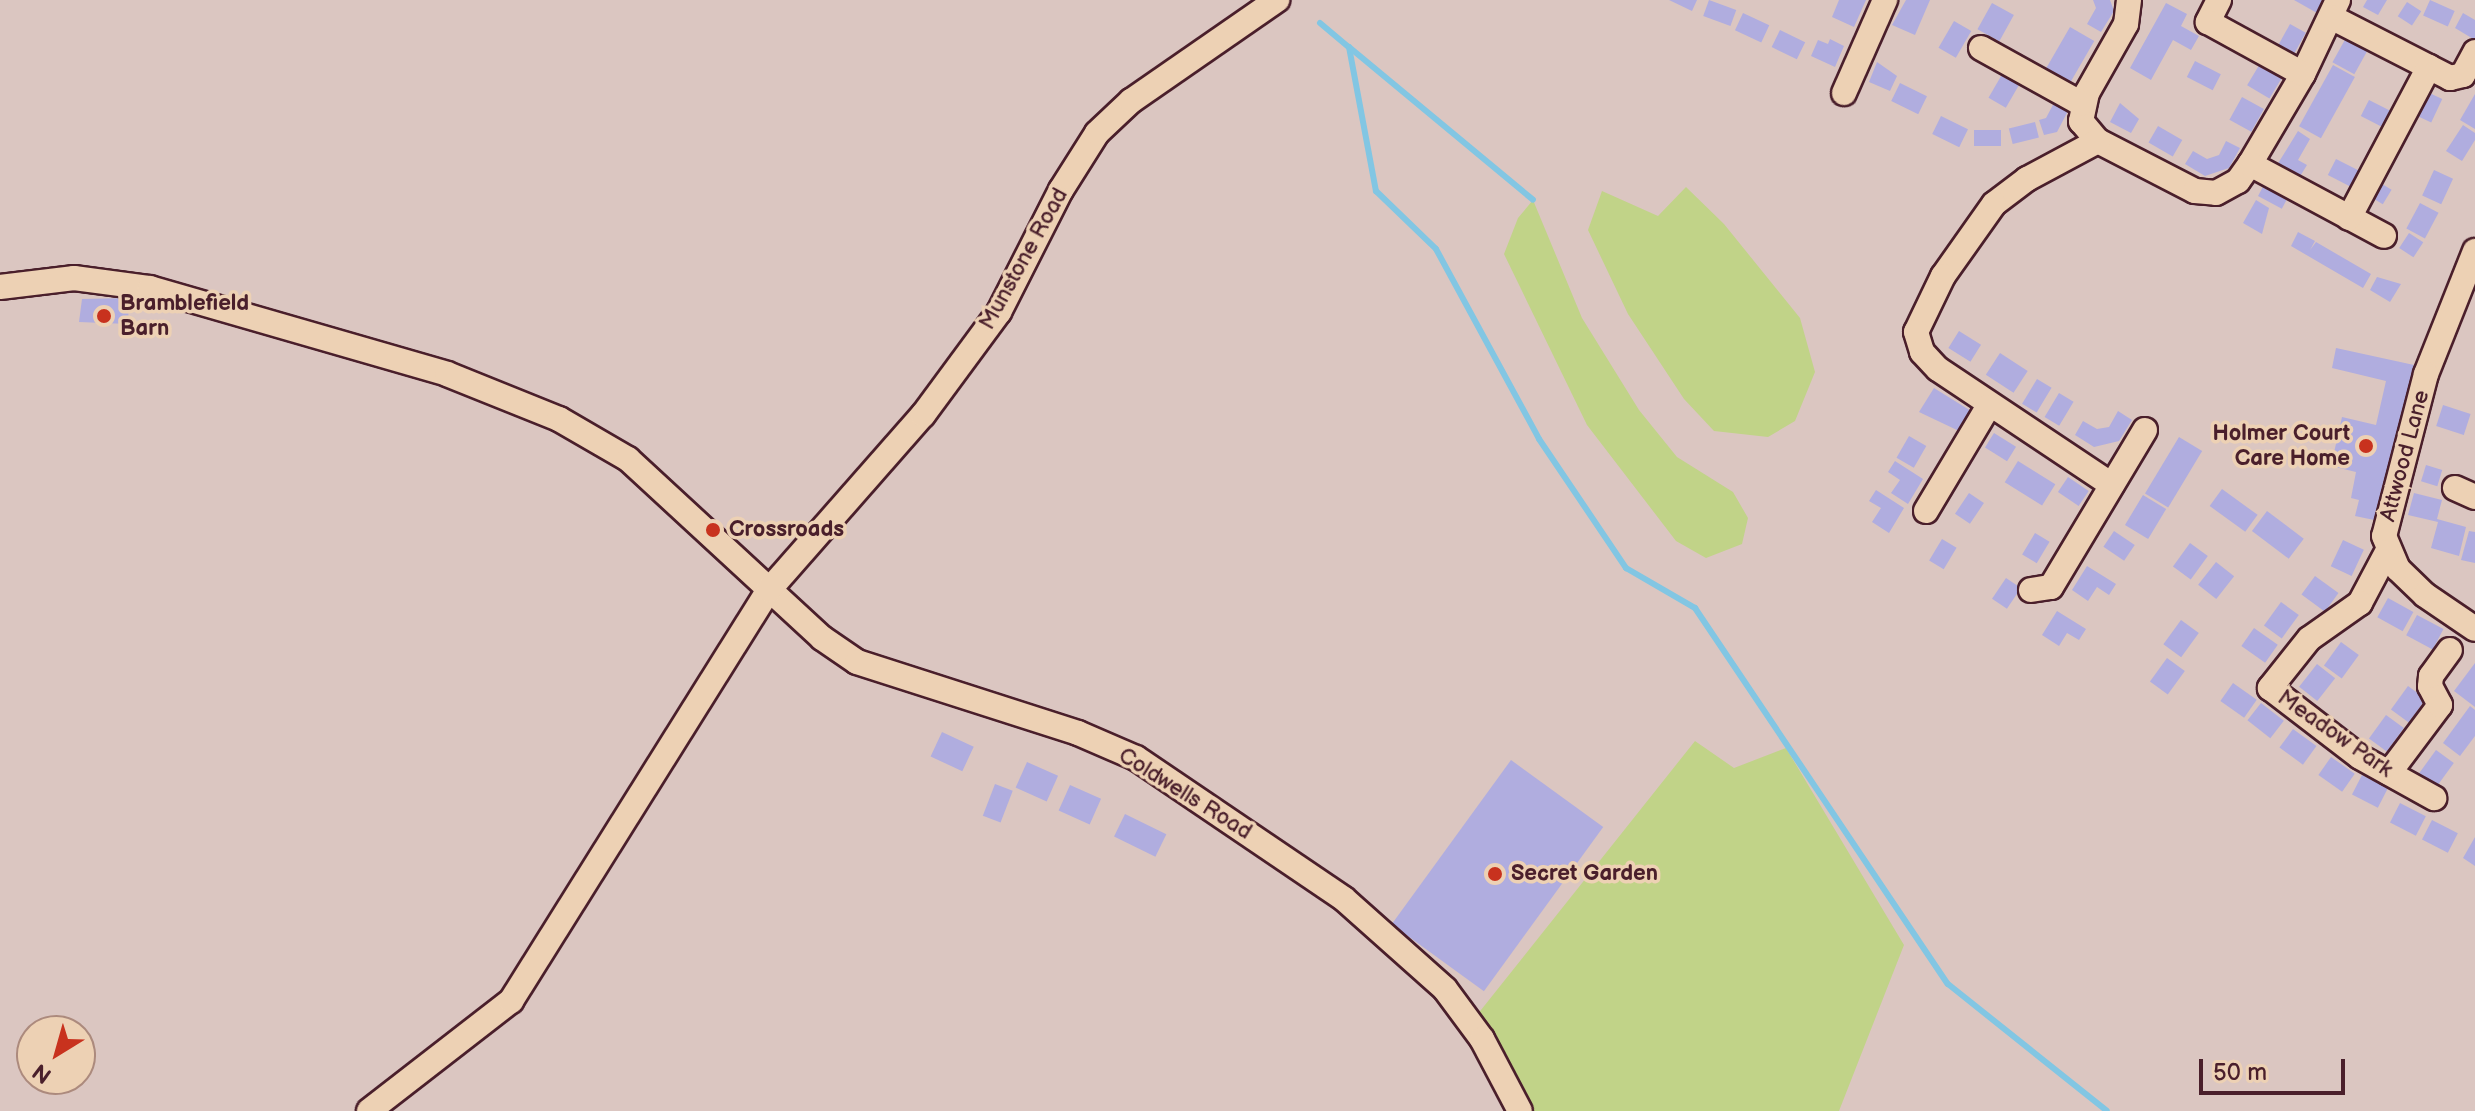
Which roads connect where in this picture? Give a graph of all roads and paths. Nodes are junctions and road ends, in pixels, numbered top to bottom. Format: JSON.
{"nodes":[{"id":1,"x":1277,"y":0,"type":"edge"},
{"id":2,"x":1885,"y":0,"type":"edge"},
{"id":3,"x":2129,"y":0,"type":"edge"},
{"id":4,"x":2219,"y":0,"type":"edge"},
{"id":5,"x":2334,"y":8,"type":"edge"},
{"id":6,"x":1981,"y":48,"type":"dead end"},
{"id":7,"x":2475,"y":52,"type":"edge"},
{"id":8,"x":2429,"y":67,"type":"junction"},
{"id":9,"x":2303,"y":74,"type":"junction"},
{"id":10,"x":1844,"y":93,"type":"dead end"},
{"id":11,"x":2082,"y":104,"type":"junction"},
{"id":12,"x":2098,"y":141,"type":"junction"},
{"id":13,"x":2250,"y":164,"type":"junction"},
{"id":14,"x":2349,"y":218,"type":"junction"},
{"id":15,"x":2384,"y":236,"type":"dead end"},
{"id":16,"x":2475,"y":251,"type":"edge"},
{"id":17,"x":0,"y":287,"type":"edge"},
{"id":18,"x":1988,"y":407,"type":"junction"},
{"id":19,"x":2145,"y":430,"type":"dead end"},
{"id":20,"x":2112,"y":485,"type":"junction"},
{"id":21,"x":1926,"y":511,"type":"dead end"},
{"id":22,"x":2387,"y":552,"type":"junction"},
{"id":23,"x":769,"y":590,"type":"junction"},
{"id":24,"x":2031,"y":590,"type":"dead end"},
{"id":25,"x":2475,"y":629,"type":"edge"},
{"id":26,"x":2450,"y":650,"type":"dead end"},
{"id":27,"x":2389,"y":773,"type":"junction"},
{"id":28,"x":2434,"y":798,"type":"dead end"},
{"id":29,"x":369,"y":1111,"type":"edge"},
{"id":30,"x":1520,"y":1111,"type":"edge"}],
"edges":[{"from":1,"to":23,"type":"street","name":"Munstone Road"},
{"from":2,"to":10,"type":"street"},
{"from":3,"to":11,"type":"street"},
{"from":4,"to":9,"type":"street"},
{"from":5,"to":8,"type":"street"},
{"from":5,"to":9,"type":"street"},
{"from":6,"to":11,"type":"street"},
{"from":7,"to":8,"type":"street"},
{"from":8,"to":14,"type":"street"},
{"from":9,"to":13,"type":"street"},
{"from":11,"to":12,"type":"street"},
{"from":12,"to":13,"type":"street"},
{"from":12,"to":18,"type":"street"},
{"from":13,"to":14,"type":"street"},
{"from":14,"to":15,"type":"street"},
{"from":16,"to":22,"type":"street","name":"Attwood Lane"},
{"from":17,"to":23,"type":"street","name":"Coldwells Road"},
{"from":18,"to":20,"type":"street"},
{"from":18,"to":21,"type":"street"},
{"from":19,"to":20,"type":"street"},
{"from":20,"to":24,"type":"street"},
{"from":22,"to":25,"type":"street","name":"Attwood Lane"},
{"from":22,"to":27,"type":"street","name":"Meadow Park"},
{"from":23,"to":29,"type":"street","name":"Munstone Road"},
{"from":23,"to":30,"type":"street","name":"Coldwells Road"},
{"from":26,"to":27,"type":"street"},
{"from":27,"to":28,"type":"street","name":"Meadow Park"}]}
